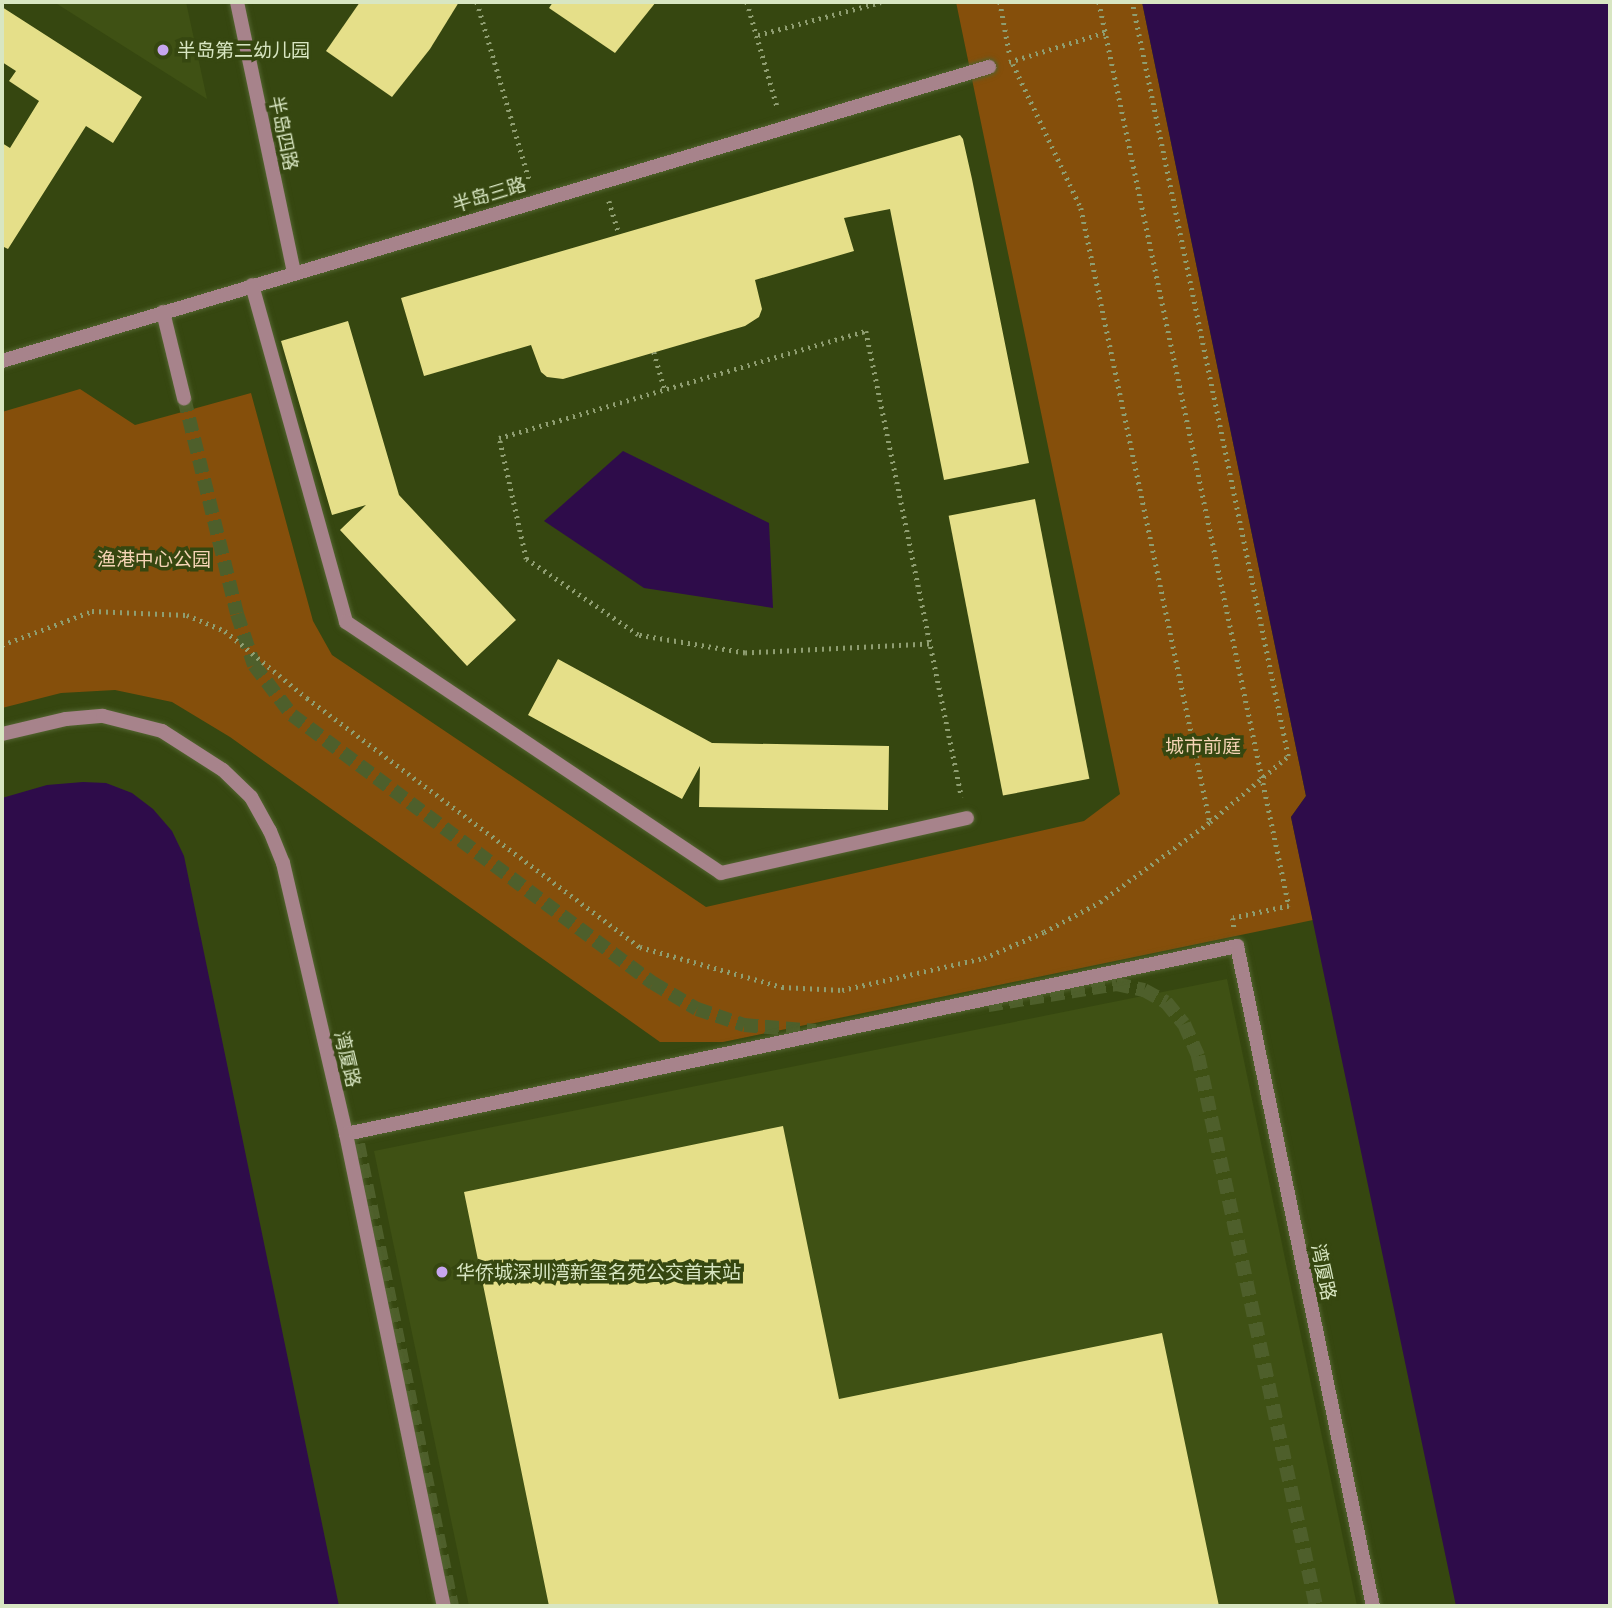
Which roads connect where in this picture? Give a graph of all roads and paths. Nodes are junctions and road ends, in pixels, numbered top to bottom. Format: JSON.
{"nodes":[{"id":1,"x":237,"y":2,"type":"edge"},
{"id":2,"x":477,"y":2,"type":"edge"},
{"id":3,"x":747,"y":2,"type":"edge"},
{"id":4,"x":880,"y":2,"type":"edge"},
{"id":5,"x":1000,"y":2,"type":"edge"},
{"id":6,"x":1099,"y":2,"type":"edge"},
{"id":7,"x":1132,"y":2,"type":"edge"},
{"id":8,"x":1106,"y":32,"type":"junction"},
{"id":9,"x":758,"y":35,"type":"junction"},
{"id":10,"x":1012,"y":61,"type":"junction"},
{"id":11,"x":989,"y":67,"type":"joint"},
{"id":12,"x":782,"y":128,"type":"junction"},
{"id":13,"x":603,"y":180,"type":"junction"},
{"id":14,"x":535,"y":200,"type":"junction"},
{"id":15,"x":619,"y":234,"type":"dead end"},
{"id":16,"x":294,"y":273,"type":"junction"},
{"id":17,"x":252,"y":285,"type":"junction"},
{"id":18,"x":163,"y":312,"type":"junction"},
{"id":19,"x":654,"y":352,"type":"dead end"},
{"id":20,"x":2,"y":361,"type":"edge"},
{"id":21,"x":665,"y":390,"type":"junction"},
{"id":22,"x":184,"y":398,"type":"tunnel mouth"},
{"id":23,"x":929,"y":644,"type":"junction"},
{"id":24,"x":2,"y":645,"type":"edge"},
{"id":25,"x":2,"y":734,"type":"edge"},
{"id":26,"x":1262,"y":780,"type":"junction"},
{"id":27,"x":967,"y":818,"type":"joint"},
{"id":28,"x":1210,"y":822,"type":"junction"},
{"id":29,"x":1237,"y":946,"type":"junction"},
{"id":30,"x":346,"y":1134,"type":"junction"},
{"id":31,"x":444,"y":1606,"type":"edge"},
{"id":32,"x":1373,"y":1606,"type":"edge"}],
"edges":[{"from":1,"to":16,"type":"street","name":"半岛四路"},
{"from":2,"to":14,"type":"path"},
{"from":3,"to":9,"type":"path"},
{"from":4,"to":9,"type":"path"},
{"from":5,"to":10,"type":"path"},
{"from":6,"to":8,"type":"path"},
{"from":7,"to":26,"type":"path"},
{"from":8,"to":10,"type":"path"},
{"from":8,"to":26,"type":"path"},
{"from":9,"to":12,"type":"path"},
{"from":10,"to":11,"type":"path"},
{"from":10,"to":28,"type":"path"},
{"from":11,"to":12,"type":"street","name":"半岛三路"},
{"from":12,"to":13,"type":"street","name":"半岛三路"},
{"from":13,"to":14,"type":"street","name":"半岛三路"},
{"from":13,"to":15,"type":"path"},
{"from":14,"to":16,"type":"street","name":"半岛三路"},
{"from":16,"to":17,"type":"street","name":"半岛三路"},
{"from":17,"to":18,"type":"street","name":"半岛三路"},
{"from":17,"to":27,"type":"street"},
{"from":18,"to":20,"type":"street","name":"半岛三路"},
{"from":18,"to":22,"type":"street"},
{"from":19,"to":21,"type":"path"},
{"from":21,"to":23,"type":"path"},
{"from":21,"to":23,"type":"path"},
{"from":23,"to":27,"type":"path"},
{"from":24,"to":28,"type":"path"},
{"from":25,"to":30,"type":"street","name":"湾厦路"},
{"from":26,"to":28,"type":"path"},
{"from":26,"to":29,"type":"path"},
{"from":29,"to":30,"type":"street"},
{"from":29,"to":32,"type":"street","name":"湾厦路"},
{"from":30,"to":31,"type":"street","name":"湾厦路"}]}
